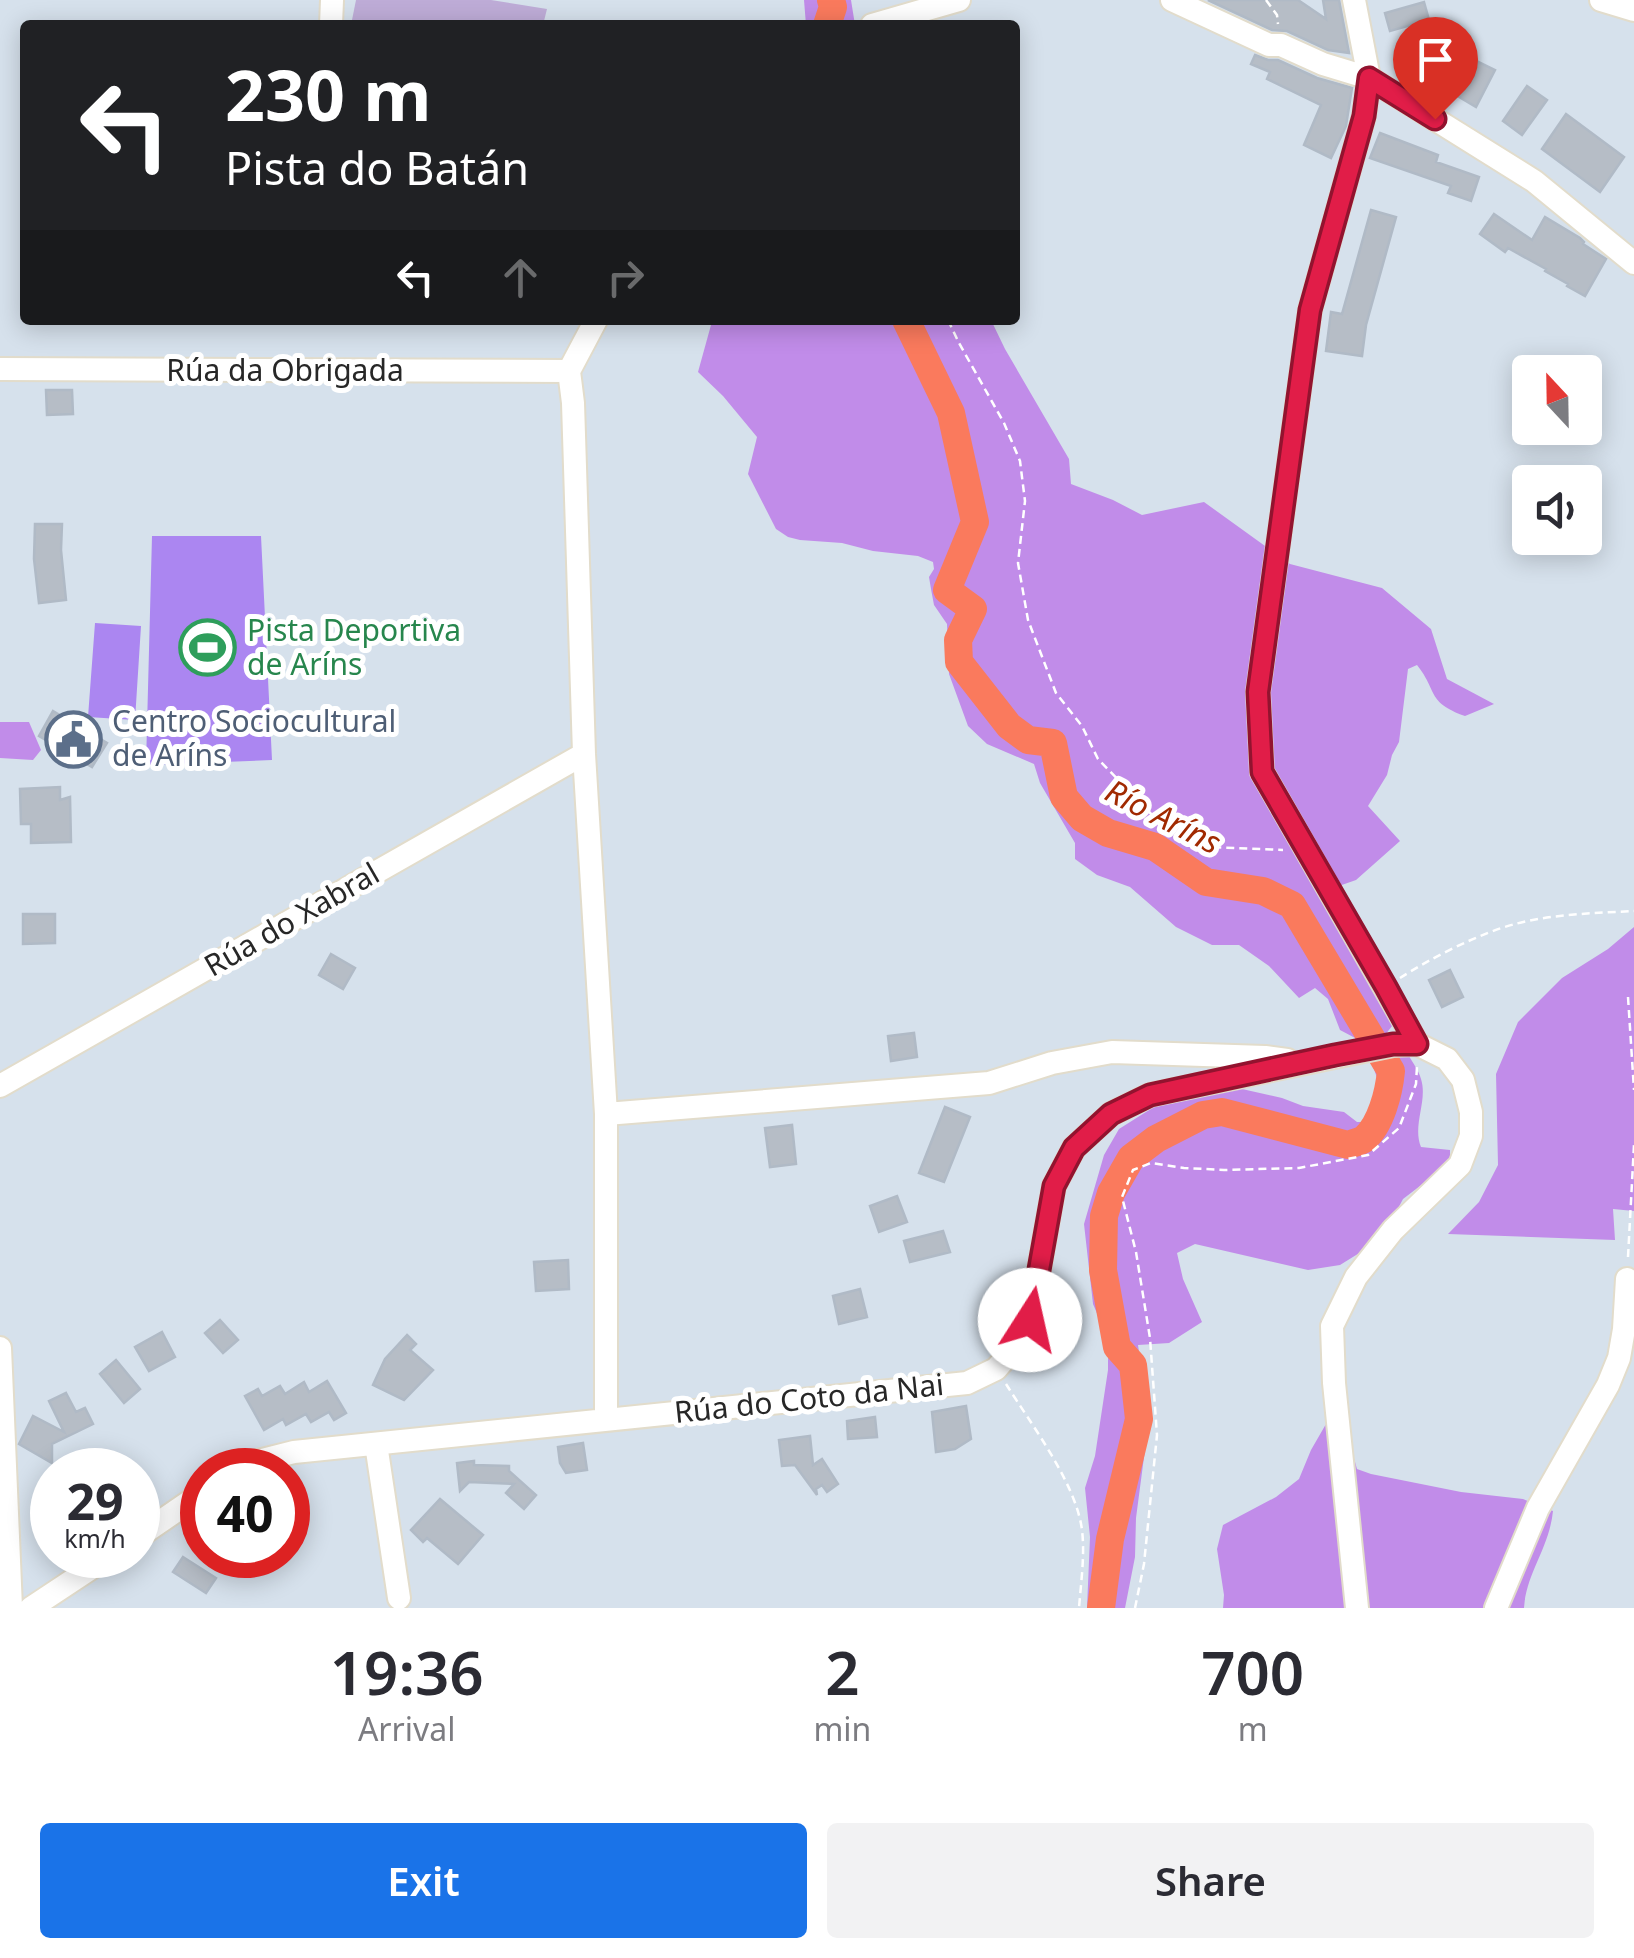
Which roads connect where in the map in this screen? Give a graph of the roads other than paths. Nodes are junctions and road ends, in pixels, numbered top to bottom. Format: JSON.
{"nodes":[{"id":1,"x":959,"y":0,"type":"edge"},
{"id":2,"x":1172,"y":0,"type":"edge"},
{"id":3,"x":1354,"y":0,"type":"edge"},
{"id":4,"x":1601,"y":0,"type":"edge"},
{"id":5,"x":1634,"y":10,"type":"edge"},
{"id":6,"x":889,"y":20,"type":"edge"},
{"id":7,"x":1369,"y":78,"type":"junction"},
{"id":8,"x":1634,"y":262,"type":"edge"},
{"id":9,"x":593,"y":325,"type":"edge"},
{"id":10,"x":0,"y":369,"type":"edge"},
{"id":11,"x":569,"y":372,"type":"junction"},
{"id":12,"x":584,"y":754,"type":"junction"},
{"id":13,"x":1405,"y":1044,"type":"junction"},
{"id":14,"x":1306,"y":1062,"type":"junction"},
{"id":15,"x":0,"y":1086,"type":"edge"},
{"id":16,"x":606,"y":1114,"type":"junction"},
{"id":17,"x":1627,"y":1279,"type":"road end"},
{"id":18,"x":0,"y":1348,"type":"edge"},
{"id":19,"x":606,"y":1419,"type":"junction"},
{"id":20,"x":376,"y":1444,"type":"junction"},
{"id":21,"x":310,"y":1450,"type":"edge"},
{"id":22,"x":76,"y":1578,"type":"edge"},
{"id":23,"x":399,"y":1598,"type":"dead end"},
{"id":24,"x":11,"y":1608,"type":"edge"},
{"id":25,"x":32,"y":1608,"type":"edge"},
{"id":26,"x":1357,"y":1608,"type":"edge"},
{"id":27,"x":1496,"y":1608,"type":"edge"}],
"edges":[{"from":1,"to":6,"type":"street"},
{"from":2,"to":7,"type":"street"},
{"from":3,"to":7,"type":"street"},
{"from":4,"to":5,"type":"street"},
{"from":7,"to":8,"type":"street"},
{"from":7,"to":13,"type":"street"},
{"from":9,"to":11,"type":"street"},
{"from":10,"to":11,"type":"street","name":"Rúa da Obrigada"},
{"from":11,"to":12,"type":"street"},
{"from":12,"to":15,"type":"street","name":"Rúa do Xabral"},
{"from":12,"to":16,"type":"street"},
{"from":13,"to":14,"type":"street"},
{"from":13,"to":26,"type":"street"},
{"from":14,"to":16,"type":"street"},
{"from":14,"to":19,"type":"street","name":"Rúa do Coto da Nai"},
{"from":16,"to":19,"type":"street"},
{"from":17,"to":27,"type":"street"},
{"from":18,"to":24,"type":"street"},
{"from":19,"to":20,"type":"street","name":"Rúa do Coto da Nai"},
{"from":20,"to":21,"type":"street","name":"Rúa do Coto da Nai"},
{"from":20,"to":23,"type":"street"},
{"from":22,"to":25,"type":"street"}]}
